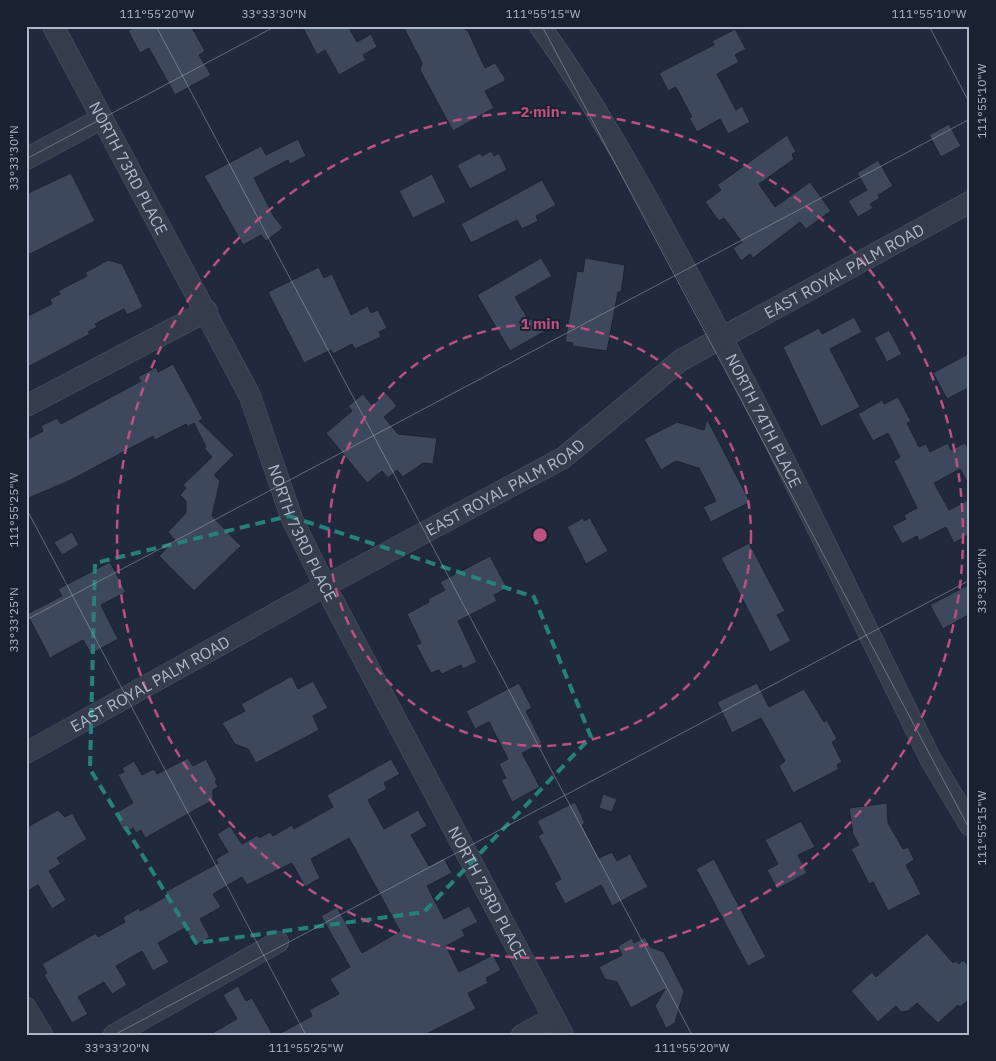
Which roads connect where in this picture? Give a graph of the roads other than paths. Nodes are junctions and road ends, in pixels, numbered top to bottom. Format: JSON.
{"nodes":[{"id":1,"x":53,"y":26,"type":"edge"},
{"id":2,"x":540,"y":26,"type":"edge"},
{"id":3,"x":101,"y":119,"type":"junction"},
{"id":4,"x":26,"y":159,"type":"edge"},
{"id":5,"x":970,"y":202,"type":"edge"},
{"id":6,"x":206,"y":311,"type":"junction"},
{"id":7,"x":722,"y":336,"type":"junction"},
{"id":8,"x":26,"y":406,"type":"edge"},
{"id":9,"x":325,"y":586,"type":"junction"},
{"id":10,"x":26,"y":753,"type":"edge"},
{"id":11,"x":970,"y":825,"type":"edge"},
{"id":12,"x":278,"y":942,"type":"dead end"},
{"id":13,"x":26,"y":1008,"type":"edge"},
{"id":14,"x":559,"y":1026,"type":"edge"},
{"id":15,"x":42,"y":1035,"type":"edge"},
{"id":16,"x":114,"y":1035,"type":"edge"},
{"id":17,"x":522,"y":1035,"type":"edge"}],
"edges":[{"from":1,"to":3,"type":"street","name":"NORTH 73RD PLACE"},
{"from":2,"to":7,"type":"street","name":"NORTH 74TH PLACE"},
{"from":3,"to":4,"type":"street"},
{"from":3,"to":6,"type":"street","name":"NORTH 73RD PLACE"},
{"from":5,"to":7,"type":"street","name":"EAST ROYAL PALM ROAD"},
{"from":6,"to":8,"type":"street"},
{"from":6,"to":9,"type":"street","name":"NORTH 73RD PLACE"},
{"from":7,"to":9,"type":"street","name":"EAST ROYAL PALM ROAD"},
{"from":7,"to":11,"type":"street","name":"NORTH 74TH PLACE"},
{"from":9,"to":10,"type":"street","name":"EAST ROYAL PALM ROAD"},
{"from":9,"to":14,"type":"street","name":"NORTH 73RD PLACE"},
{"from":12,"to":16,"type":"street"},
{"from":13,"to":15,"type":"street"},
{"from":14,"to":17,"type":"street"}]}
